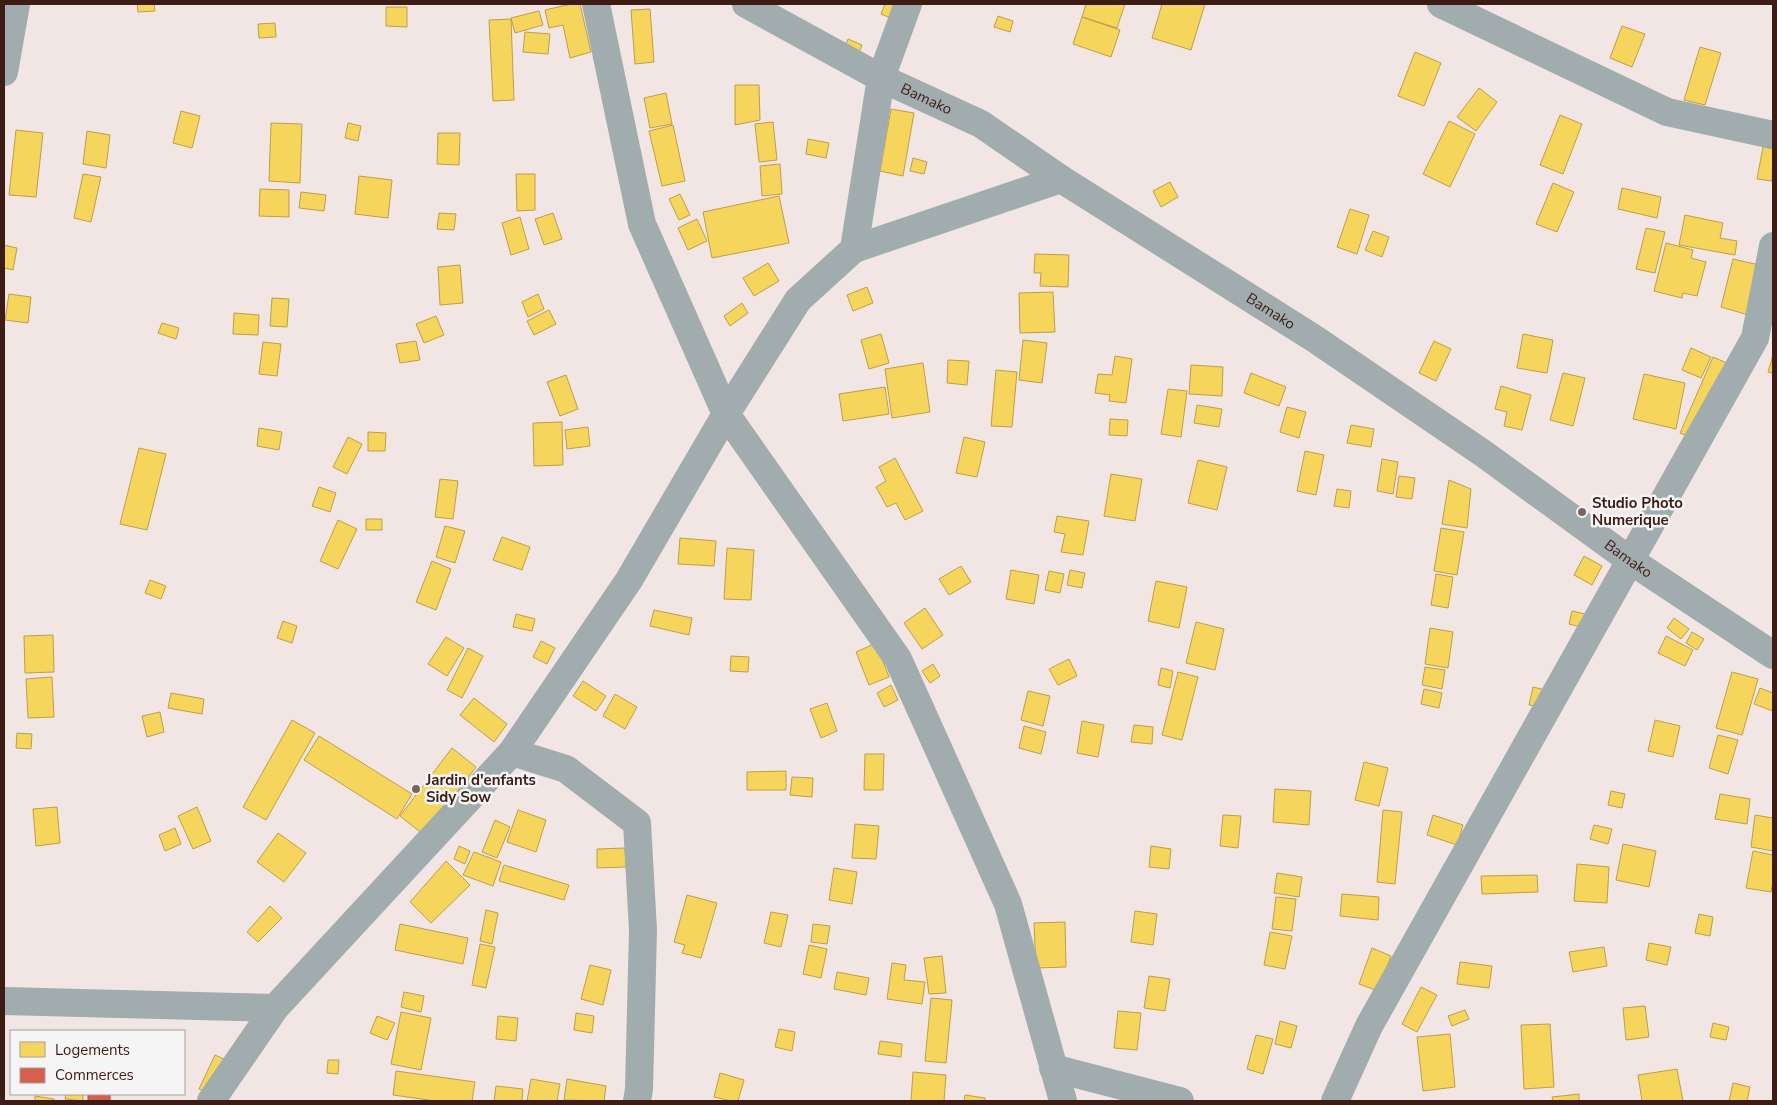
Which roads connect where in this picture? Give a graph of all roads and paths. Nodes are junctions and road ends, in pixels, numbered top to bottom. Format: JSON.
{"nodes":[{"id":1,"x":16,"y":4,"type":"edge"},
{"id":2,"x":596,"y":4,"type":"edge"},
{"id":3,"x":746,"y":4,"type":"edge"},
{"id":4,"x":908,"y":4,"type":"edge"},
{"id":5,"x":1441,"y":4,"type":"edge"},
{"id":6,"x":4,"y":72,"type":"edge"},
{"id":7,"x":881,"y":78,"type":"junction"},
{"id":8,"x":1773,"y":135,"type":"edge"},
{"id":9,"x":1061,"y":179,"type":"junction"},
{"id":10,"x":1773,"y":246,"type":"edge"},
{"id":11,"x":854,"y":249,"type":"junction"},
{"id":12,"x":726,"y":414,"type":"junction"},
{"id":13,"x":1631,"y":561,"type":"junction"},
{"id":14,"x":1773,"y":655,"type":"edge"},
{"id":15,"x":512,"y":752,"type":"junction"},
{"id":16,"x":4,"y":1001,"type":"edge"},
{"id":17,"x":275,"y":1008,"type":"junction"},
{"id":18,"x":1053,"y":1068,"type":"junction"},
{"id":19,"x":211,"y":1101,"type":"edge"},
{"id":20,"x":637,"y":1101,"type":"edge"},
{"id":21,"x":1063,"y":1101,"type":"edge"},
{"id":22,"x":1180,"y":1101,"type":"edge"},
{"id":23,"x":1335,"y":1101,"type":"edge"}],
"edges":[{"from":1,"to":6,"type":"street"},
{"from":2,"to":12,"type":"street"},
{"from":3,"to":7,"type":"street","name":"Bamako"},
{"from":4,"to":7,"type":"street"},
{"from":5,"to":8,"type":"street"},
{"from":7,"to":9,"type":"street","name":"Bamako"},
{"from":7,"to":11,"type":"street"},
{"from":9,"to":11,"type":"street"},
{"from":9,"to":13,"type":"street","name":"Bamako"},
{"from":10,"to":13,"type":"street"},
{"from":11,"to":12,"type":"street"},
{"from":12,"to":15,"type":"street"},
{"from":12,"to":18,"type":"street"},
{"from":13,"to":14,"type":"street","name":"Bamako"},
{"from":13,"to":23,"type":"street"},
{"from":15,"to":17,"type":"street"},
{"from":15,"to":20,"type":"street"},
{"from":16,"to":17,"type":"street"},
{"from":17,"to":19,"type":"street"},
{"from":18,"to":21,"type":"street"},
{"from":18,"to":22,"type":"street"}]}
